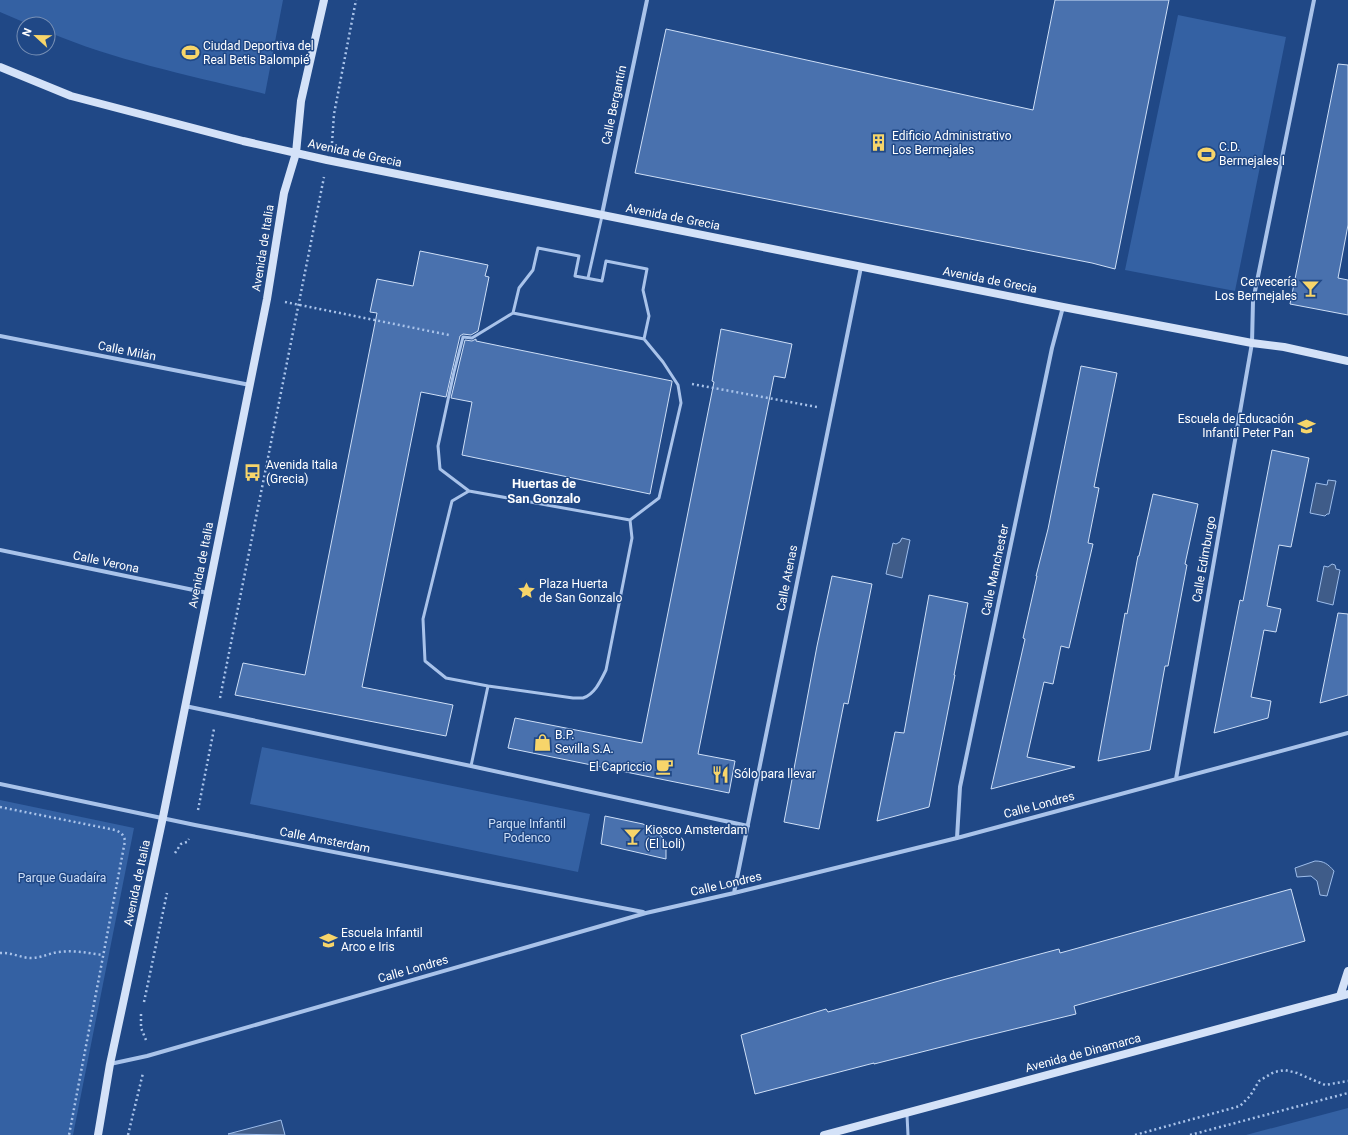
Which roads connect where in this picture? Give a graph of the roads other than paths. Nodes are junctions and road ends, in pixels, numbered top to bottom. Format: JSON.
{"nodes":[{"id":1,"x":324,"y":0,"type":"edge"},
{"id":2,"x":647,"y":0,"type":"edge"},
{"id":3,"x":1314,"y":0,"type":"edge"},
{"id":4,"x":0,"y":67,"type":"edge"},
{"id":5,"x":296,"y":153,"type":"junction"},
{"id":6,"x":602,"y":214,"type":"junction"},
{"id":7,"x":861,"y":266,"type":"junction"},
{"id":8,"x":588,"y":278,"type":"junction"},
{"id":9,"x":1063,"y":307,"type":"junction"},
{"id":10,"x":513,"y":313,"type":"junction"},
{"id":11,"x":0,"y":336,"type":"edge"},
{"id":12,"x":644,"y":340,"type":"junction"},
{"id":13,"x":1252,"y":343,"type":"junction"},
{"id":14,"x":1348,"y":361,"type":"edge"},
{"id":15,"x":250,"y":385,"type":"junction"},
{"id":16,"x":469,"y":491,"type":"junction"},
{"id":17,"x":630,"y":520,"type":"junction"},
{"id":18,"x":0,"y":550,"type":"edge"},
{"id":19,"x":208,"y":593,"type":"junction"},
{"id":20,"x":488,"y":686,"type":"junction"},
{"id":21,"x":185,"y":706,"type":"junction"},
{"id":22,"x":1348,"y":733,"type":"edge"},
{"id":23,"x":471,"y":766,"type":"junction"},
{"id":24,"x":1176,"y":779,"type":"junction"},
{"id":25,"x":0,"y":784,"type":"edge"},
{"id":26,"x":163,"y":818,"type":"junction"},
{"id":27,"x":748,"y":826,"type":"junction"},
{"id":28,"x":957,"y":838,"type":"junction"},
{"id":29,"x":734,"y":893,"type":"junction"},
{"id":30,"x":646,"y":913,"type":"junction"},
{"id":31,"x":1348,"y":971,"type":"edge"},
{"id":32,"x":1344,"y":995,"type":"edge"},
{"id":33,"x":110,"y":1064,"type":"junction"},
{"id":34,"x":907,"y":1113,"type":"junction"},
{"id":35,"x":98,"y":1135,"type":"edge"},
{"id":36,"x":824,"y":1135,"type":"edge"},
{"id":37,"x":908,"y":1135,"type":"edge"}],
"edges":[{"from":1,"to":5,"type":"main road","name":"Avenida de Italia"},
{"from":2,"to":6,"type":"street","name":"Calle Bergantín"},
{"from":3,"to":13,"type":"street","name":"Calle Edimburgo"},
{"from":4,"to":5,"type":"main road","name":"Avenida de Grecia"},
{"from":5,"to":6,"type":"main road","name":"Avenida de Grecia"},
{"from":5,"to":15,"type":"main road","name":"Avenida de Italia"},
{"from":6,"to":7,"type":"main road","name":"Avenida de Grecia"},
{"from":6,"to":8,"type":"lane"},
{"from":7,"to":9,"type":"main road","name":"Avenida de Grecia"},
{"from":7,"to":27,"type":"street","name":"Calle Atenas"},
{"from":8,"to":10,"type":"lane"},
{"from":8,"to":12,"type":"lane"},
{"from":9,"to":13,"type":"main road","name":"Avenida de Grecia"},
{"from":9,"to":28,"type":"street","name":"Calle Manchester"},
{"from":10,"to":12,"type":"lane"},
{"from":10,"to":16,"type":"lane"},
{"from":11,"to":15,"type":"street","name":"Calle Milán"},
{"from":12,"to":17,"type":"lane"},
{"from":13,"to":14,"type":"main road","name":"Avenida de Grecia"},
{"from":13,"to":24,"type":"street","name":"Calle Edimburgo"},
{"from":15,"to":19,"type":"main road","name":"Avenida de Italia"},
{"from":16,"to":17,"type":"lane"},
{"from":16,"to":20,"type":"lane"},
{"from":17,"to":20,"type":"lane"},
{"from":18,"to":19,"type":"street","name":"Calle Verona"},
{"from":19,"to":21,"type":"main road","name":"Avenida de Italia"},
{"from":20,"to":23,"type":"lane"},
{"from":21,"to":23,"type":"street"},
{"from":21,"to":26,"type":"main road","name":"Avenida de Italia"},
{"from":22,"to":24,"type":"street","name":"Calle Londres"},
{"from":23,"to":27,"type":"street"},
{"from":24,"to":28,"type":"street","name":"Calle Londres"},
{"from":25,"to":26,"type":"street","name":"Calle Amsterdam"},
{"from":26,"to":30,"type":"street","name":"Calle Amsterdam"},
{"from":26,"to":33,"type":"main road","name":"Avenida de Italia"},
{"from":27,"to":29,"type":"street","name":"Calle Atenas"},
{"from":28,"to":29,"type":"street","name":"Calle Londres"},
{"from":29,"to":30,"type":"street","name":"Calle Londres"},
{"from":30,"to":33,"type":"street","name":"Calle Londres"},
{"from":31,"to":32,"type":"main road"},
{"from":32,"to":34,"type":"main road","name":"Avenida de Dinamarca"},
{"from":33,"to":35,"type":"main road","name":"Avenida de Italia"},
{"from":34,"to":36,"type":"main road","name":"Avenida de Dinamarca"},
{"from":34,"to":37,"type":"lane"}]}
